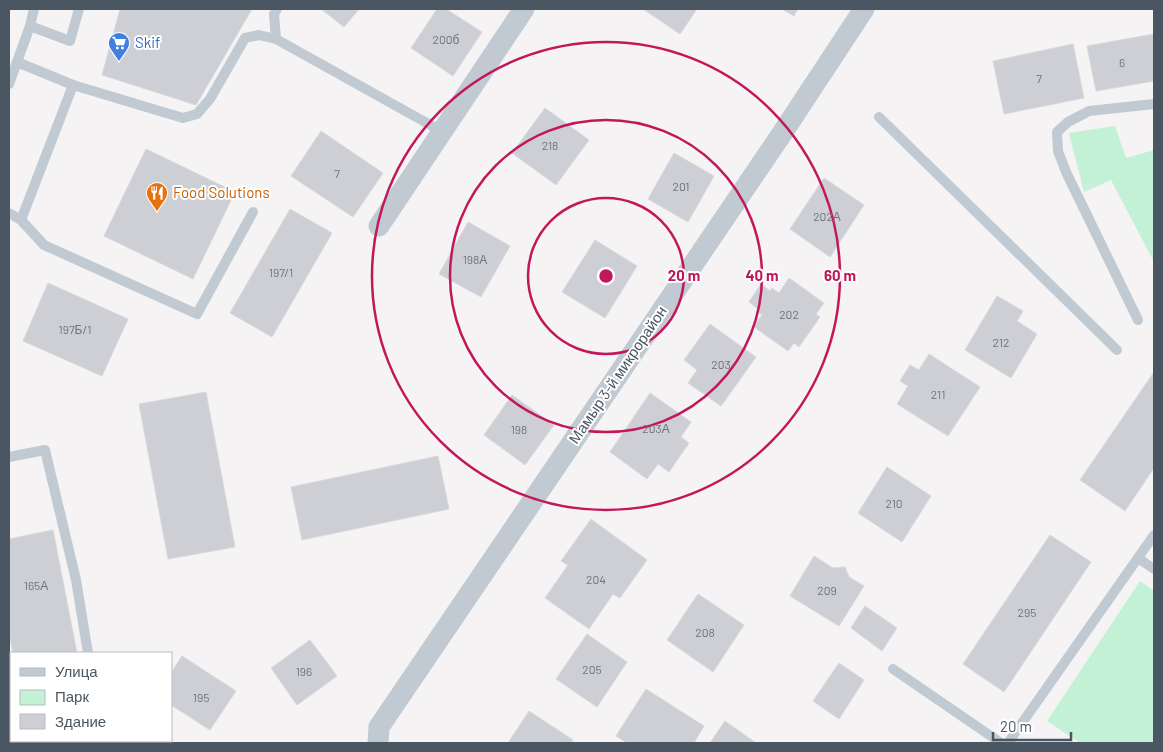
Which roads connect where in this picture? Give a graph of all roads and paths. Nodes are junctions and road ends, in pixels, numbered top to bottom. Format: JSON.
{"nodes":[{"id":1,"x":34,"y":9,"type":"edge"},
{"id":2,"x":79,"y":9,"type":"edge"},
{"id":3,"x":277,"y":9,"type":"edge"},
{"id":4,"x":524,"y":9,"type":"edge"},
{"id":5,"x":864,"y":9,"type":"edge"},
{"id":6,"x":30,"y":26,"type":"junction"},
{"id":7,"x":276,"y":39,"type":"junction"},
{"id":8,"x":17,"y":62,"type":"junction"},
{"id":9,"x":9,"y":84,"type":"edge"},
{"id":10,"x":73,"y":85,"type":"junction"},
{"id":11,"x":1154,"y":104,"type":"edge"},
{"id":12,"x":879,"y":117,"type":"dead end"},
{"id":13,"x":443,"y":132,"type":"junction"},
{"id":14,"x":253,"y":212,"type":"dead end"},
{"id":15,"x":9,"y":213,"type":"edge"},
{"id":16,"x":21,"y":220,"type":"junction"},
{"id":17,"x":378,"y":226,"type":"dead end"},
{"id":18,"x":1138,"y":320,"type":"dead end"},
{"id":19,"x":1117,"y":350,"type":"dead end"},
{"id":20,"x":9,"y":458,"type":"edge"},
{"id":21,"x":1154,"y":535,"type":"edge"},
{"id":22,"x":1138,"y":558,"type":"junction"},
{"id":23,"x":1154,"y":569,"type":"edge"},
{"id":24,"x":88,"y":652,"type":"edge"},
{"id":25,"x":893,"y":669,"type":"dead end"},
{"id":26,"x":378,"y":743,"type":"edge"},
{"id":27,"x":1001,"y":743,"type":"edge"},
{"id":28,"x":1008,"y":743,"type":"edge"}],
"edges":[{"from":1,"to":6,"type":"lane"},
{"from":2,"to":6,"type":"lane"},
{"from":3,"to":7,"type":"lane"},
{"from":4,"to":13,"type":"street"},
{"from":5,"to":26,"type":"street","name":"Мамыр 3-й микрорайон"},
{"from":6,"to":8,"type":"lane"},
{"from":7,"to":10,"type":"lane"},
{"from":7,"to":13,"type":"lane"},
{"from":8,"to":9,"type":"lane"},
{"from":8,"to":10,"type":"lane"},
{"from":10,"to":16,"type":"lane"},
{"from":11,"to":18,"type":"lane"},
{"from":12,"to":19,"type":"lane"},
{"from":13,"to":17,"type":"street"},
{"from":14,"to":16,"type":"lane"},
{"from":15,"to":16,"type":"lane"},
{"from":20,"to":24,"type":"lane"},
{"from":21,"to":22,"type":"lane"},
{"from":22,"to":23,"type":"lane"},
{"from":22,"to":28,"type":"lane"},
{"from":25,"to":27,"type":"lane"}]}
